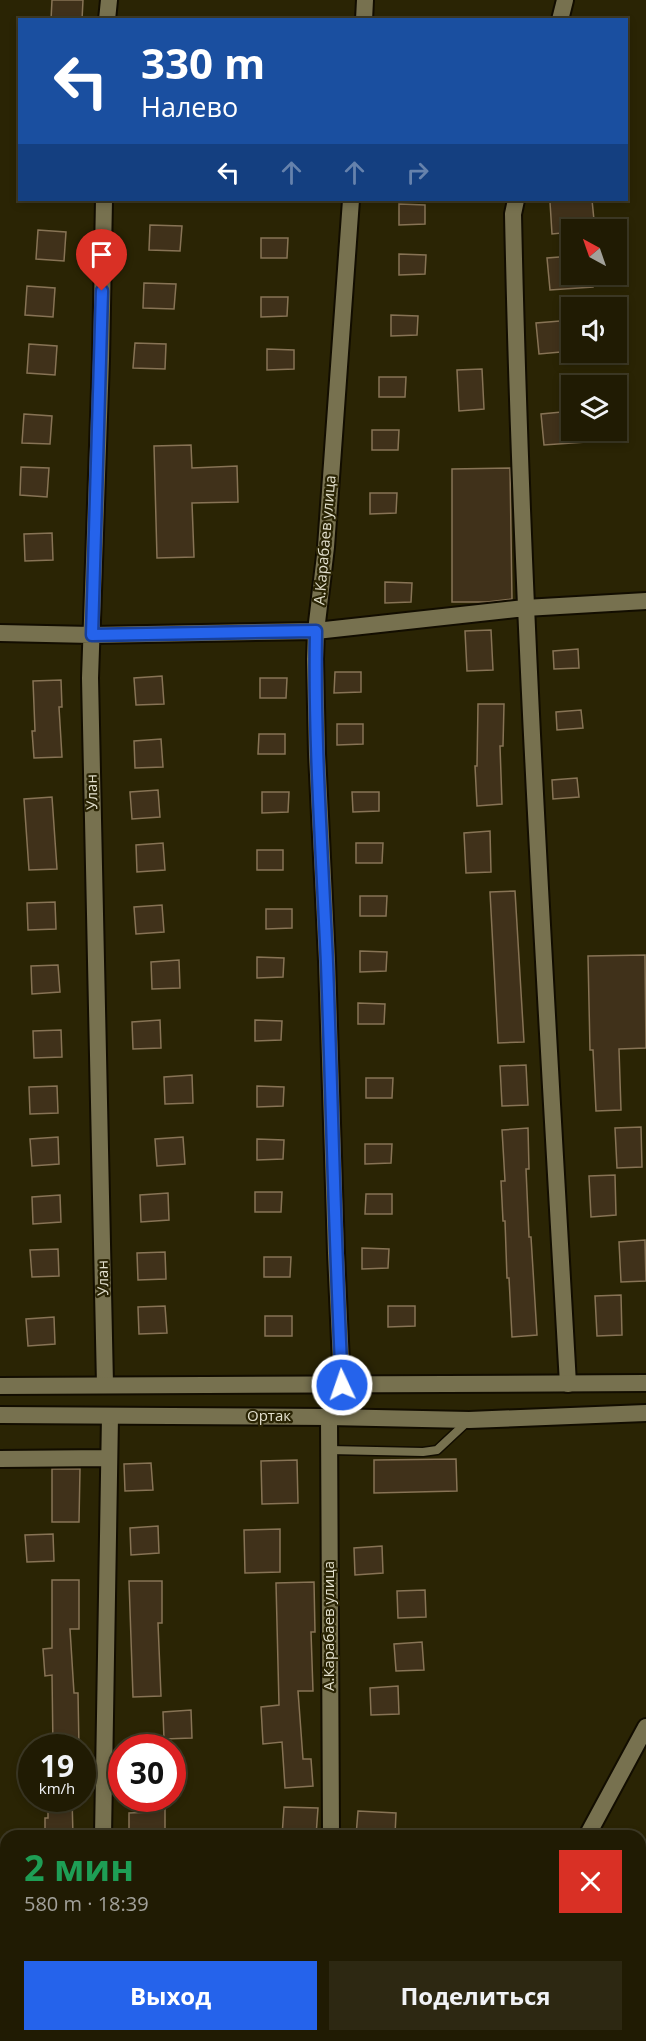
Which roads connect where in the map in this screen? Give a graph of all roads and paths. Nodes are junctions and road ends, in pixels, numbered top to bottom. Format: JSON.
{"nodes":[{"id":1,"x":109,"y":0,"type":"edge"},
{"id":2,"x":365,"y":0,"type":"edge"},
{"id":3,"x":565,"y":0,"type":"edge"},
{"id":4,"x":107,"y":18,"type":"edge"},
{"id":5,"x":364,"y":18,"type":"edge"},
{"id":6,"x":560,"y":18,"type":"edge"},
{"id":7,"x":104,"y":201,"type":"edge"},
{"id":8,"x":351,"y":201,"type":"edge"},
{"id":9,"x":516,"y":201,"type":"edge"},
{"id":10,"x":646,"y":601,"type":"edge"},
{"id":11,"x":525,"y":608,"type":"junction"},
{"id":12,"x":316,"y":631,"type":"junction"},
{"id":13,"x":0,"y":633,"type":"edge"},
{"id":14,"x":92,"y":635,"type":"junction"},
{"id":15,"x":646,"y":1383,"type":"edge"},
{"id":16,"x":568,"y":1384,"type":"junction"},
{"id":17,"x":105,"y":1385,"type":"junction"},
{"id":18,"x":342,"y":1385,"type":"junction"},
{"id":19,"x":0,"y":1386,"type":"edge"},
{"id":20,"x":646,"y":1413,"type":"edge"},
{"id":21,"x":0,"y":1415,"type":"edge"},
{"id":22,"x":110,"y":1416,"type":"junction"},
{"id":23,"x":328,"y":1417,"type":"junction"},
{"id":24,"x":469,"y":1420,"type":"junction"},
{"id":25,"x":329,"y":1450,"type":"junction"},
{"id":26,"x":109,"y":1458,"type":"junction"},
{"id":27,"x":0,"y":1459,"type":"edge"},
{"id":28,"x":646,"y":1727,"type":"edge"},
{"id":29,"x":103,"y":1830,"type":"edge"},
{"id":30,"x":331,"y":1830,"type":"edge"},
{"id":31,"x":590,"y":1830,"type":"edge"}],
"edges":[{"from":1,"to":4,"type":"street"},
{"from":2,"to":5,"type":"street"},
{"from":3,"to":6,"type":"street"},
{"from":7,"to":14,"type":"street","name":"Улан"},
{"from":8,"to":12,"type":"street","name":"А.Карабаев улица"},
{"from":9,"to":11,"type":"street"},
{"from":10,"to":11,"type":"street"},
{"from":11,"to":12,"type":"street"},
{"from":11,"to":16,"type":"street"},
{"from":12,"to":14,"type":"street"},
{"from":12,"to":18,"type":"street","name":"А.Карабаев улица"},
{"from":13,"to":14,"type":"street"},
{"from":14,"to":17,"type":"street","name":"Улан"},
{"from":15,"to":16,"type":"street","name":"Ортак"},
{"from":16,"to":18,"type":"street","name":"Ортак"},
{"from":17,"to":18,"type":"street","name":"Ортак"},
{"from":17,"to":19,"type":"street","name":"Ортак"},
{"from":20,"to":24,"type":"street","name":"Ортак"},
{"from":21,"to":22,"type":"street","name":"Ортак"},
{"from":22,"to":23,"type":"street","name":"Ортак"},
{"from":22,"to":26,"type":"street"},
{"from":23,"to":24,"type":"street","name":"Ортак"},
{"from":23,"to":25,"type":"street","name":"А.Карабаев улица"},
{"from":24,"to":25,"type":"lane"},
{"from":25,"to":30,"type":"street","name":"А.Карабаев улица"},
{"from":26,"to":27,"type":"street"},
{"from":26,"to":29,"type":"street"},
{"from":28,"to":31,"type":"street"}]}
